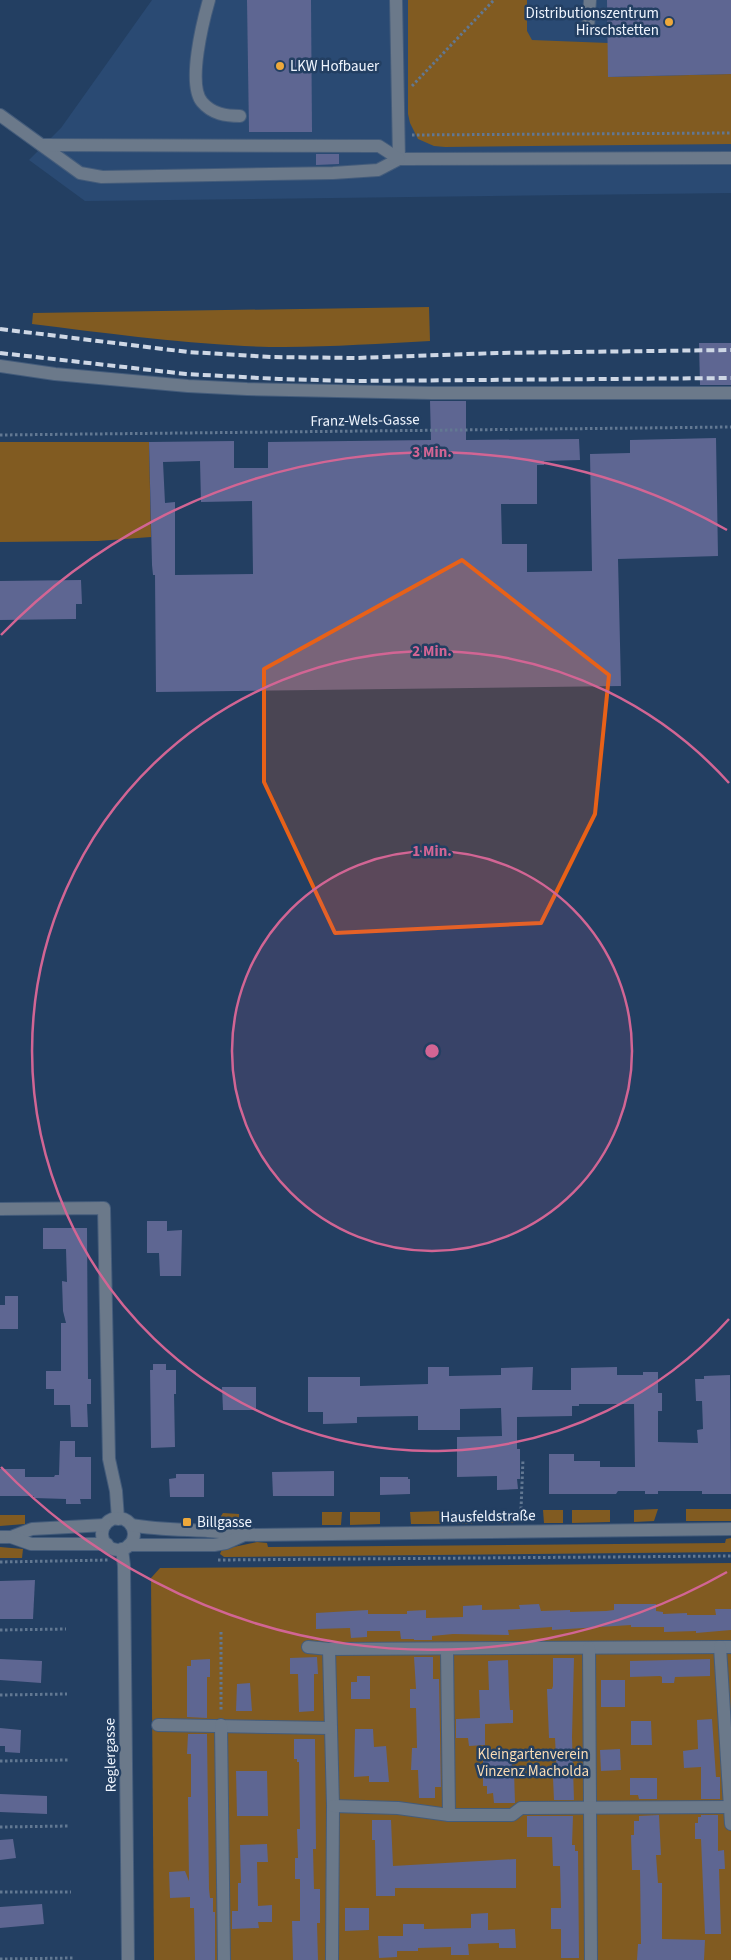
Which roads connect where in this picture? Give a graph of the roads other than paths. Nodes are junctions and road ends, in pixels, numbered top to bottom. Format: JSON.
{"nodes":[{"id":1,"x":209,"y":0,"type":"edge"},
{"id":2,"x":396,"y":0,"type":"edge"},
{"id":3,"x":590,"y":0,"type":"edge"},
{"id":4,"x":588,"y":28,"type":"dead end"},
{"id":5,"x":0,"y":114,"type":"edge"},
{"id":6,"x":240,"y":116,"type":"dead end"},
{"id":7,"x":398,"y":134,"type":"junction"},
{"id":8,"x":42,"y":146,"type":"junction"},
{"id":9,"x":379,"y":146,"type":"junction"},
{"id":10,"x":731,"y":158,"type":"edge"},
{"id":11,"x":399,"y":159,"type":"junction"},
{"id":12,"x":0,"y":366,"type":"edge"},
{"id":13,"x":731,"y":394,"type":"edge"},
{"id":14,"x":0,"y":1209,"type":"edge"},
{"id":15,"x":118,"y":1519,"type":"junction"},
{"id":16,"x":131,"y":1525,"type":"junction"},
{"id":17,"x":106,"y":1526,"type":"junction"},
{"id":18,"x":731,"y":1529,"type":"edge"},
{"id":19,"x":244,"y":1535,"type":"junction"},
{"id":20,"x":5,"y":1537,"type":"edge"},
{"id":21,"x":107,"y":1544,"type":"junction"},
{"id":22,"x":126,"y":1547,"type":"junction"},
{"id":23,"x":308,"y":1647,"type":"dead end"},
{"id":24,"x":726,"y":1647,"type":"edge"},
{"id":25,"x":589,"y":1648,"type":"junction"},
{"id":26,"x":330,"y":1649,"type":"junction"},
{"id":27,"x":446,"y":1649,"type":"junction"},
{"id":28,"x":158,"y":1725,"type":"dead end"},
{"id":29,"x":221,"y":1725,"type":"junction"},
{"id":30,"x":331,"y":1728,"type":"junction"},
{"id":31,"x":333,"y":1806,"type":"junction"},
{"id":32,"x":731,"y":1807,"type":"edge"},
{"id":33,"x":590,"y":1808,"type":"junction"},
{"id":34,"x":449,"y":1815,"type":"junction"},
{"id":35,"x":731,"y":1824,"type":"edge"},
{"id":36,"x":128,"y":1960,"type":"edge"},
{"id":37,"x":224,"y":1960,"type":"edge"},
{"id":38,"x":332,"y":1960,"type":"edge"},
{"id":39,"x":591,"y":1960,"type":"edge"}],
"edges":[{"from":1,"to":6,"type":"street"},
{"from":2,"to":7,"type":"street"},
{"from":3,"to":4,"type":"street"},
{"from":5,"to":8,"type":"street"},
{"from":7,"to":9,"type":"street"},
{"from":7,"to":11,"type":"street"},
{"from":8,"to":9,"type":"street"},
{"from":8,"to":11,"type":"street"},
{"from":9,"to":11,"type":"street"},
{"from":10,"to":11,"type":"street"},
{"from":12,"to":13,"type":"street"},
{"from":14,"to":15,"type":"street"},
{"from":15,"to":16,"type":"street"},
{"from":15,"to":17,"type":"street"},
{"from":16,"to":19,"type":"street","name":"Hausfeldstraße"},
{"from":16,"to":22,"type":"street"},
{"from":17,"to":20,"type":"street"},
{"from":17,"to":21,"type":"street"},
{"from":18,"to":19,"type":"street","name":"Hausfeldstraße"},
{"from":19,"to":22,"type":"street","name":"Hausfeldstraße"},
{"from":20,"to":21,"type":"street"},
{"from":21,"to":22,"type":"street"},
{"from":22,"to":36,"type":"street","name":"Reglergasse"},
{"from":23,"to":26,"type":"street"},
{"from":24,"to":25,"type":"street"},
{"from":24,"to":32,"type":"street"},
{"from":25,"to":27,"type":"street"},
{"from":25,"to":33,"type":"street"},
{"from":26,"to":27,"type":"street"},
{"from":26,"to":30,"type":"street"},
{"from":27,"to":34,"type":"street"},
{"from":28,"to":29,"type":"street"},
{"from":29,"to":30,"type":"street"},
{"from":29,"to":37,"type":"street"},
{"from":30,"to":31,"type":"street"},
{"from":31,"to":34,"type":"street"},
{"from":31,"to":38,"type":"street"},
{"from":32,"to":33,"type":"street"},
{"from":32,"to":35,"type":"street"},
{"from":33,"to":34,"type":"street"},
{"from":33,"to":39,"type":"street"}]}
